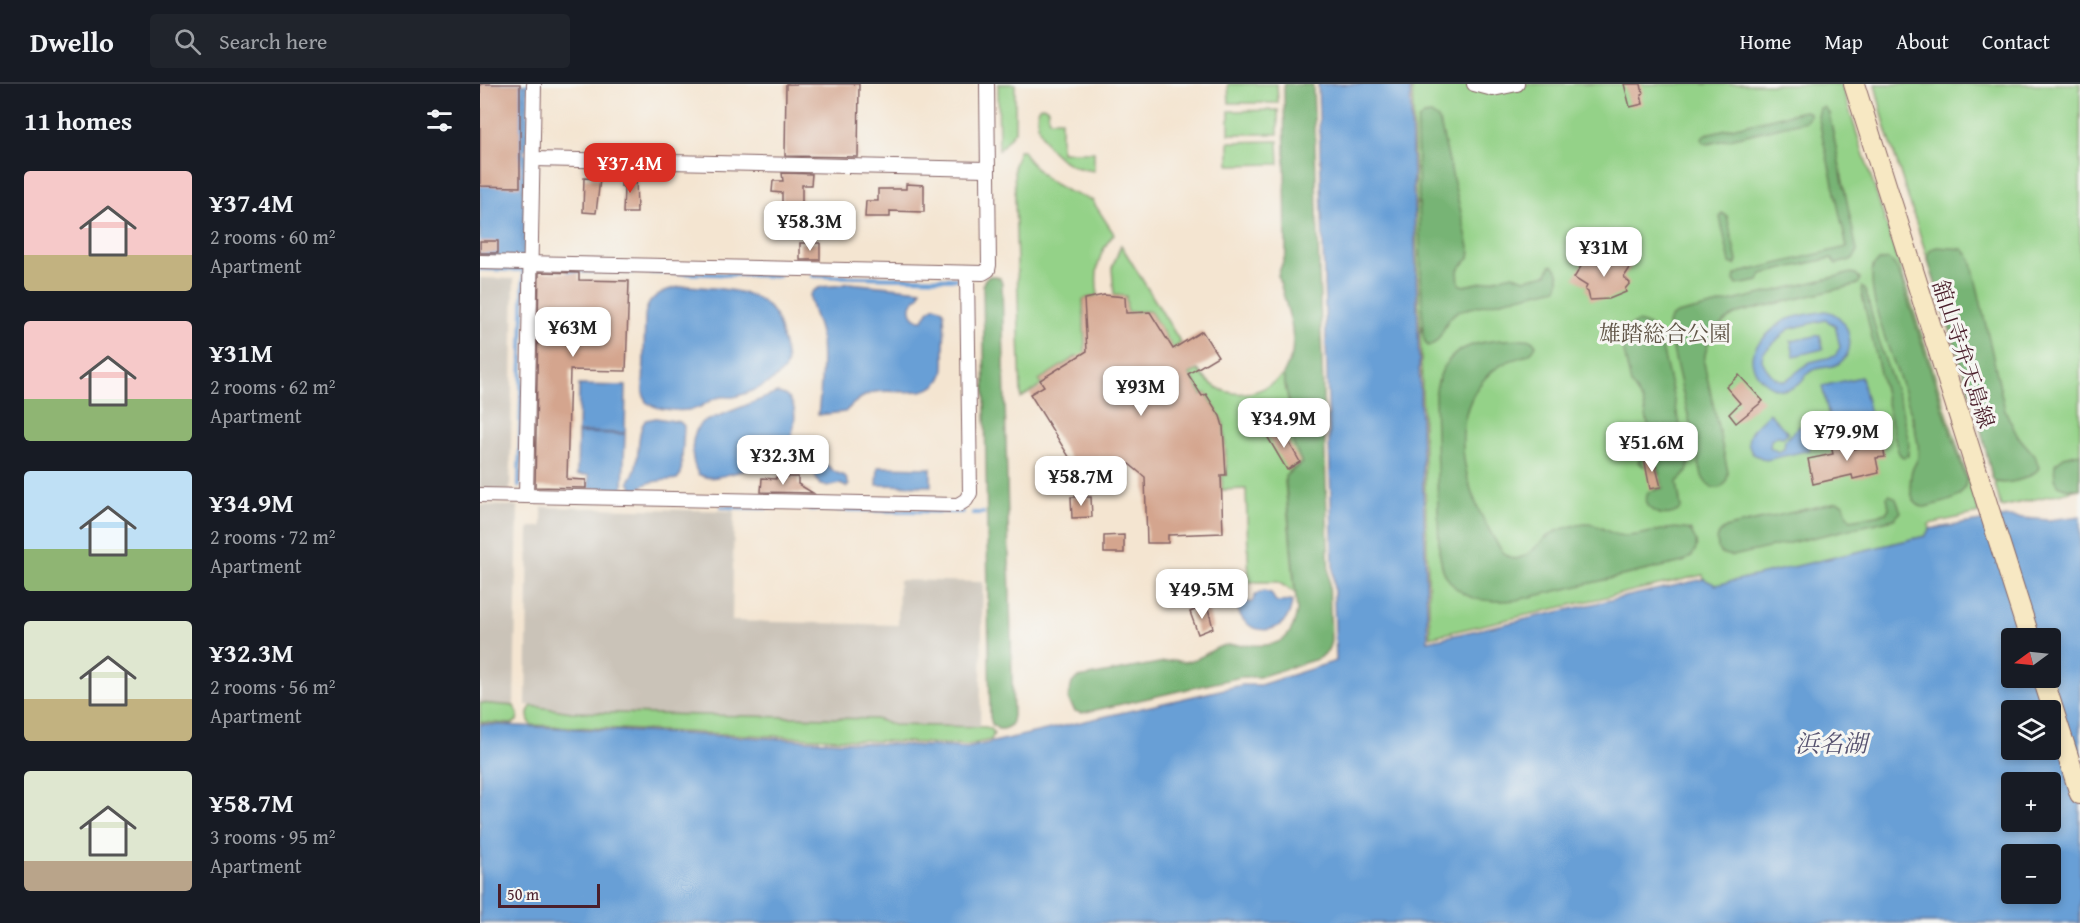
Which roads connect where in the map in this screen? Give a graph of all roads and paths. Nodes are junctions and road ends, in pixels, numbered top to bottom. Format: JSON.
{"nodes":[{"id":1,"x":534,"y":84,"type":"edge"},
{"id":2,"x":987,"y":84,"type":"edge"},
{"id":3,"x":1474,"y":84,"type":"edge"},
{"id":4,"x":1517,"y":84,"type":"edge"},
{"id":5,"x":1855,"y":88,"type":"edge"},
{"id":6,"x":533,"y":159,"type":"junction"},
{"id":7,"x":987,"y":169,"type":"junction"},
{"id":8,"x":480,"y":262,"type":"edge"},
{"id":9,"x":531,"y":263,"type":"junction"},
{"id":10,"x":966,"y":274,"type":"junction"},
{"id":11,"x":480,"y":495,"type":"edge"},
{"id":12,"x":526,"y":496,"type":"junction"},
{"id":13,"x":2026,"y":628,"type":"edge"},
{"id":14,"x":2046,"y":688,"type":"edge"},
{"id":15,"x":2080,"y":794,"type":"edge"}],
"edges":[{"from":1,"to":6,"type":"street"},
{"from":2,"to":7,"type":"street"},
{"from":3,"to":4,"type":"street"},
{"from":5,"to":13,"type":"main road","name":"舘山寺弁天島線"},
{"from":6,"to":7,"type":"street"},
{"from":6,"to":9,"type":"street"},
{"from":7,"to":10,"type":"street"},
{"from":8,"to":9,"type":"street"},
{"from":9,"to":10,"type":"street"},
{"from":9,"to":12,"type":"street"},
{"from":10,"to":12,"type":"street"},
{"from":11,"to":12,"type":"street"},
{"from":14,"to":15,"type":"main road"}]}
